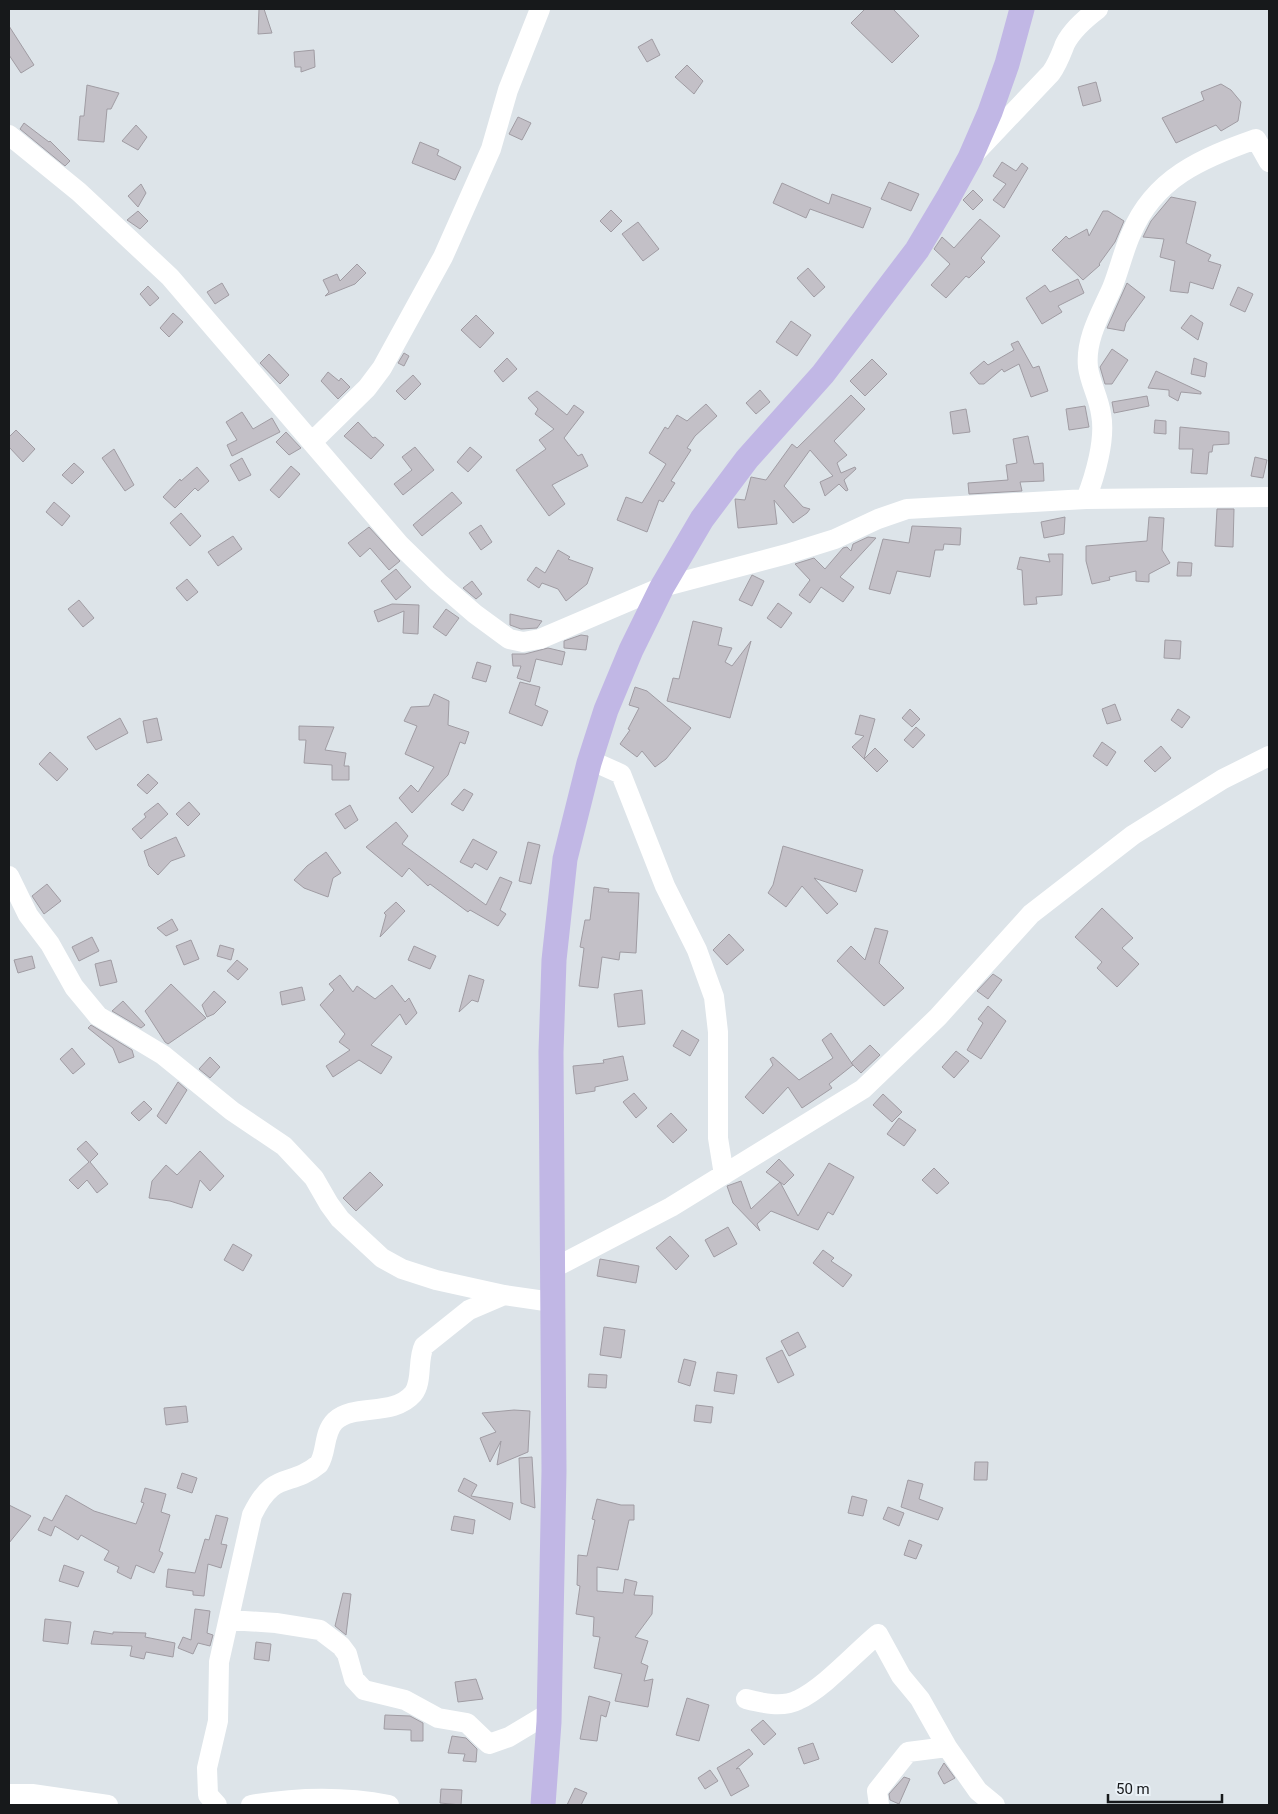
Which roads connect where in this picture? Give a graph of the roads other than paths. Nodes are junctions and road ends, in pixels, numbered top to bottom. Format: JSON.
{"nodes":[{"id":1,"x":540,"y":9,"type":"edge"},
{"id":2,"x":1022,"y":9,"type":"edge"},
{"id":3,"x":1098,"y":9,"type":"edge"},
{"id":4,"x":9,"y":135,"type":"edge"},
{"id":5,"x":970,"y":158,"type":"junction"},
{"id":6,"x":1269,"y":162,"type":"edge"},
{"id":7,"x":312,"y":442,"type":"junction"},
{"id":8,"x":1269,"y":497,"type":"edge"},
{"id":9,"x":1086,"y":499,"type":"junction"},
{"id":10,"x":662,"y":587,"type":"junction"},
{"id":11,"x":1269,"y":756,"type":"edge"},
{"id":12,"x":589,"y":763,"type":"junction"},
{"id":13,"x":9,"y":876,"type":"edge"},
{"id":14,"x":724,"y":1175,"type":"junction"},
{"id":15,"x":552,"y":1269,"type":"junction"},
{"id":16,"x":504,"y":1295,"type":"junction"},
{"id":17,"x":552,"y":1302,"type":"junction"},
{"id":18,"x":229,"y":1620,"type":"junction"},
{"id":19,"x":746,"y":1699,"type":"dead end"},
{"id":20,"x":550,"y":1713,"type":"junction"},
{"id":21,"x":947,"y":1747,"type":"junction"},
{"id":22,"x":9,"y":1794,"type":"edge"},
{"id":23,"x":108,"y":1805,"type":"edge"},
{"id":24,"x":217,"y":1805,"type":"edge"},
{"id":25,"x":251,"y":1805,"type":"edge"},
{"id":26,"x":389,"y":1805,"type":"edge"},
{"id":27,"x":543,"y":1805,"type":"edge"},
{"id":28,"x":879,"y":1805,"type":"edge"},
{"id":29,"x":995,"y":1805,"type":"edge"}],
"edges":[{"from":1,"to":7,"type":"street"},
{"from":2,"to":5,"type":"main road"},
{"from":3,"to":5,"type":"street"},
{"from":4,"to":7,"type":"street"},
{"from":5,"to":10,"type":"main road"},
{"from":6,"to":9,"type":"street"},
{"from":7,"to":10,"type":"street"},
{"from":8,"to":9,"type":"street"},
{"from":9,"to":10,"type":"street"},
{"from":10,"to":12,"type":"main road"},
{"from":11,"to":14,"type":"street"},
{"from":12,"to":14,"type":"street"},
{"from":12,"to":15,"type":"main road"},
{"from":13,"to":16,"type":"street"},
{"from":14,"to":15,"type":"street"},
{"from":15,"to":17,"type":"main road"},
{"from":16,"to":17,"type":"street"},
{"from":16,"to":18,"type":"street"},
{"from":17,"to":20,"type":"main road"},
{"from":18,"to":20,"type":"street"},
{"from":18,"to":24,"type":"street"},
{"from":19,"to":21,"type":"street"},
{"from":20,"to":27,"type":"main road"},
{"from":21,"to":28,"type":"street"},
{"from":21,"to":29,"type":"street"},
{"from":22,"to":23,"type":"street"},
{"from":25,"to":26,"type":"street"}]}
